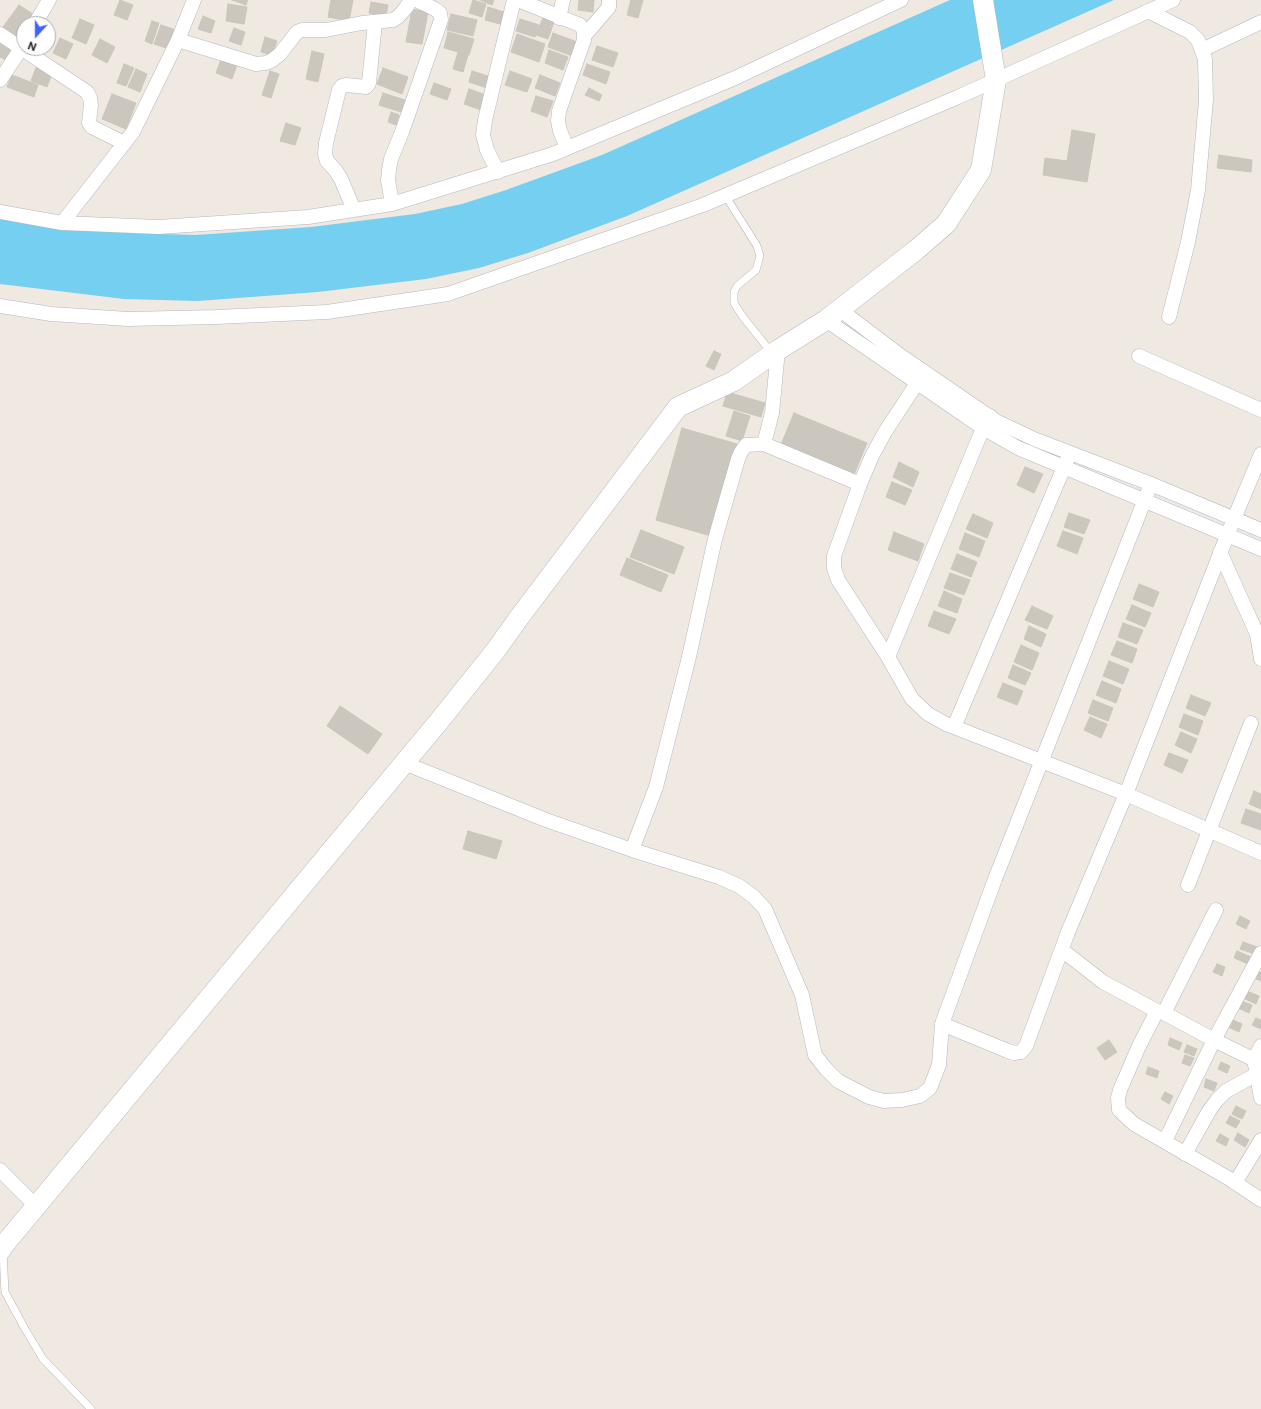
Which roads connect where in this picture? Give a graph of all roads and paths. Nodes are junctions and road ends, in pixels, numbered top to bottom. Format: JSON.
{"nodes":[{"id":1,"x":49,"y":0,"type":"edge"},
{"id":2,"x":194,"y":0,"type":"edge"},
{"id":3,"x":411,"y":0,"type":"edge"},
{"id":4,"x":416,"y":0,"type":"edge"},
{"id":5,"x":514,"y":0,"type":"edge"},
{"id":6,"x":518,"y":0,"type":"edge"},
{"id":7,"x":563,"y":0,"type":"edge"},
{"id":8,"x":609,"y":0,"type":"edge"},
{"id":9,"x":901,"y":0,"type":"edge"},
{"id":10,"x":984,"y":0,"type":"edge"},
{"id":11,"x":1173,"y":0,"type":"edge"},
{"id":12,"x":1148,"y":11,"type":"junction"},
{"id":13,"x":40,"y":16,"type":"edge"},
{"id":14,"x":559,"y":18,"type":"junction"},
{"id":15,"x":375,"y":22,"type":"junction"},
{"id":16,"x":1261,"y":22,"type":"edge"},
{"id":17,"x":0,"y":34,"type":"edge"},
{"id":18,"x":585,"y":35,"type":"junction"},
{"id":19,"x":178,"y":40,"type":"junction"},
{"id":20,"x":16,"y":42,"type":"edge"},
{"id":21,"x":1202,"y":50,"type":"junction"},
{"id":22,"x":16,"y":56,"type":"edge"},
{"id":23,"x":37,"y":56,"type":"edge"},
{"id":24,"x":995,"y":74,"type":"junction"},
{"id":25,"x":0,"y":80,"type":"edge"},
{"id":26,"x":124,"y":143,"type":"junction"},
{"id":27,"x":567,"y":148,"type":"junction"},
{"id":28,"x":498,"y":172,"type":"junction"},
{"id":29,"x":725,"y":195,"type":"junction"},
{"id":30,"x":392,"y":204,"type":"junction"},
{"id":31,"x":354,"y":210,"type":"junction"},
{"id":32,"x":0,"y":212,"type":"edge"},
{"id":33,"x":62,"y":223,"type":"junction"},
{"id":34,"x":0,"y":306,"type":"edge"},
{"id":35,"x":833,"y":314,"type":"junction"},
{"id":36,"x":1169,"y":317,"type":"dead end"},
{"id":37,"x":775,"y":352,"type":"junction"},
{"id":38,"x":1139,"y":356,"type":"dead end"},
{"id":39,"x":925,"y":372,"type":"junction"},
{"id":40,"x":917,"y":384,"type":"junction"},
{"id":41,"x":1261,"y":410,"type":"edge"},
{"id":42,"x":986,"y":422,"type":"junction"},
{"id":43,"x":764,"y":444,"type":"junction"},
{"id":44,"x":1070,"y":453,"type":"junction"},
{"id":45,"x":1261,"y":454,"type":"edge"},
{"id":46,"x":1064,"y":468,"type":"junction"},
{"id":47,"x":860,"y":484,"type":"junction"},
{"id":48,"x":1151,"y":484,"type":"junction"},
{"id":49,"x":1145,"y":500,"type":"junction"},
{"id":50,"x":1234,"y":520,"type":"junction"},
{"id":51,"x":1261,"y":530,"type":"edge"},
{"id":52,"x":1227,"y":536,"type":"junction"},
{"id":53,"x":1261,"y":549,"type":"edge"},
{"id":54,"x":1220,"y":552,"type":"junction"},
{"id":55,"x":888,"y":657,"type":"junction"},
{"id":56,"x":1261,"y":659,"type":"edge"},
{"id":57,"x":1252,"y":723,"type":"dead end"},
{"id":58,"x":954,"y":727,"type":"junction"},
{"id":59,"x":1042,"y":761,"type":"junction"},
{"id":60,"x":404,"y":763,"type":"junction"},
{"id":61,"x":1126,"y":794,"type":"junction"},
{"id":62,"x":1210,"y":830,"type":"junction"},
{"id":63,"x":632,"y":850,"type":"junction"},
{"id":64,"x":1261,"y":853,"type":"edge"},
{"id":65,"x":1188,"y":885,"type":"dead end"},
{"id":66,"x":1216,"y":910,"type":"dead end"},
{"id":67,"x":1062,"y":950,"type":"junction"},
{"id":68,"x":1261,"y":952,"type":"edge"},
{"id":69,"x":1160,"y":1012,"type":"junction"},
{"id":70,"x":942,"y":1024,"type":"junction"},
{"id":71,"x":1214,"y":1040,"type":"junction"},
{"id":72,"x":1261,"y":1046,"type":"edge"},
{"id":73,"x":1257,"y":1065,"type":"edge"},
{"id":74,"x":1261,"y":1098,"type":"edge"},
{"id":75,"x":1261,"y":1140,"type":"edge"},
{"id":76,"x":1165,"y":1141,"type":"junction"},
{"id":77,"x":1186,"y":1154,"type":"junction"},
{"id":78,"x":0,"y":1170,"type":"edge"},
{"id":79,"x":1235,"y":1183,"type":"junction"},
{"id":80,"x":1261,"y":1200,"type":"edge"},
{"id":81,"x":36,"y":1206,"type":"junction"},
{"id":82,"x":1,"y":1248,"type":"edge"},
{"id":83,"x":91,"y":1409,"type":"edge"}],
"edges":[{"from":1,"to":13,"type":"street"},
{"from":2,"to":19,"type":"street"},
{"from":3,"to":15,"type":"street"},
{"from":4,"to":30,"type":"street"},
{"from":5,"to":28,"type":"street"},
{"from":6,"to":14,"type":"street"},
{"from":7,"to":14,"type":"street"},
{"from":8,"to":18,"type":"street"},
{"from":9,"to":27,"type":"street"},
{"from":10,"to":24,"type":"street"},
{"from":11,"to":12,"type":"street"},
{"from":12,"to":21,"type":"street"},
{"from":12,"to":24,"type":"street"},
{"from":14,"to":18,"type":"street"},
{"from":15,"to":19,"type":"street"},
{"from":15,"to":31,"type":"street"},
{"from":16,"to":21,"type":"street"},
{"from":17,"to":20,"type":"street"},
{"from":18,"to":27,"type":"street"},
{"from":19,"to":26,"type":"street"},
{"from":21,"to":36,"type":"street"},
{"from":22,"to":25,"type":"street"},
{"from":23,"to":26,"type":"street"},
{"from":24,"to":29,"type":"street"},
{"from":24,"to":35,"type":"street"},
{"from":26,"to":33,"type":"street"},
{"from":27,"to":28,"type":"street"},
{"from":28,"to":30,"type":"street"},
{"from":29,"to":34,"type":"street"},
{"from":29,"to":37,"type":"lane"},
{"from":30,"to":31,"type":"street"},
{"from":31,"to":33,"type":"street"},
{"from":32,"to":33,"type":"street"},
{"from":35,"to":37,"type":"street"},
{"from":35,"to":39,"type":"street"},
{"from":35,"to":40,"type":"street"},
{"from":37,"to":43,"type":"street"},
{"from":37,"to":60,"type":"street"},
{"from":38,"to":41,"type":"street"},
{"from":39,"to":40,"type":"street"},
{"from":39,"to":42,"type":"street"},
{"from":40,"to":42,"type":"street"},
{"from":40,"to":47,"type":"street"},
{"from":42,"to":44,"type":"street"},
{"from":42,"to":46,"type":"street"},
{"from":42,"to":55,"type":"street"},
{"from":43,"to":47,"type":"street"},
{"from":43,"to":63,"type":"street"},
{"from":44,"to":46,"type":"street"},
{"from":44,"to":48,"type":"street"},
{"from":45,"to":50,"type":"street"},
{"from":46,"to":49,"type":"street"},
{"from":46,"to":58,"type":"street"},
{"from":47,"to":55,"type":"street"},
{"from":48,"to":49,"type":"street"},
{"from":48,"to":50,"type":"street"},
{"from":49,"to":52,"type":"street"},
{"from":49,"to":59,"type":"street"},
{"from":50,"to":51,"type":"street"},
{"from":50,"to":52,"type":"street"},
{"from":52,"to":53,"type":"street"},
{"from":52,"to":54,"type":"street"},
{"from":54,"to":56,"type":"street"},
{"from":54,"to":61,"type":"street"},
{"from":55,"to":58,"type":"street"},
{"from":57,"to":62,"type":"street"},
{"from":58,"to":59,"type":"street"},
{"from":59,"to":61,"type":"street"},
{"from":59,"to":70,"type":"street"},
{"from":60,"to":63,"type":"street"},
{"from":60,"to":81,"type":"street"},
{"from":61,"to":62,"type":"street"},
{"from":61,"to":67,"type":"street"},
{"from":62,"to":64,"type":"street"},
{"from":62,"to":65,"type":"street"},
{"from":63,"to":70,"type":"street"},
{"from":66,"to":69,"type":"street"},
{"from":67,"to":69,"type":"street"},
{"from":67,"to":70,"type":"street"},
{"from":68,"to":71,"type":"street"},
{"from":69,"to":71,"type":"street"},
{"from":69,"to":76,"type":"street"},
{"from":71,"to":73,"type":"street"},
{"from":71,"to":76,"type":"street"},
{"from":72,"to":73,"type":"street"},
{"from":73,"to":74,"type":"street"},
{"from":73,"to":77,"type":"street"},
{"from":75,"to":79,"type":"street"},
{"from":76,"to":77,"type":"street"},
{"from":77,"to":79,"type":"street"},
{"from":78,"to":81,"type":"street"},
{"from":79,"to":80,"type":"street"},
{"from":81,"to":82,"type":"street"},
{"from":82,"to":83,"type":"lane"}]}
